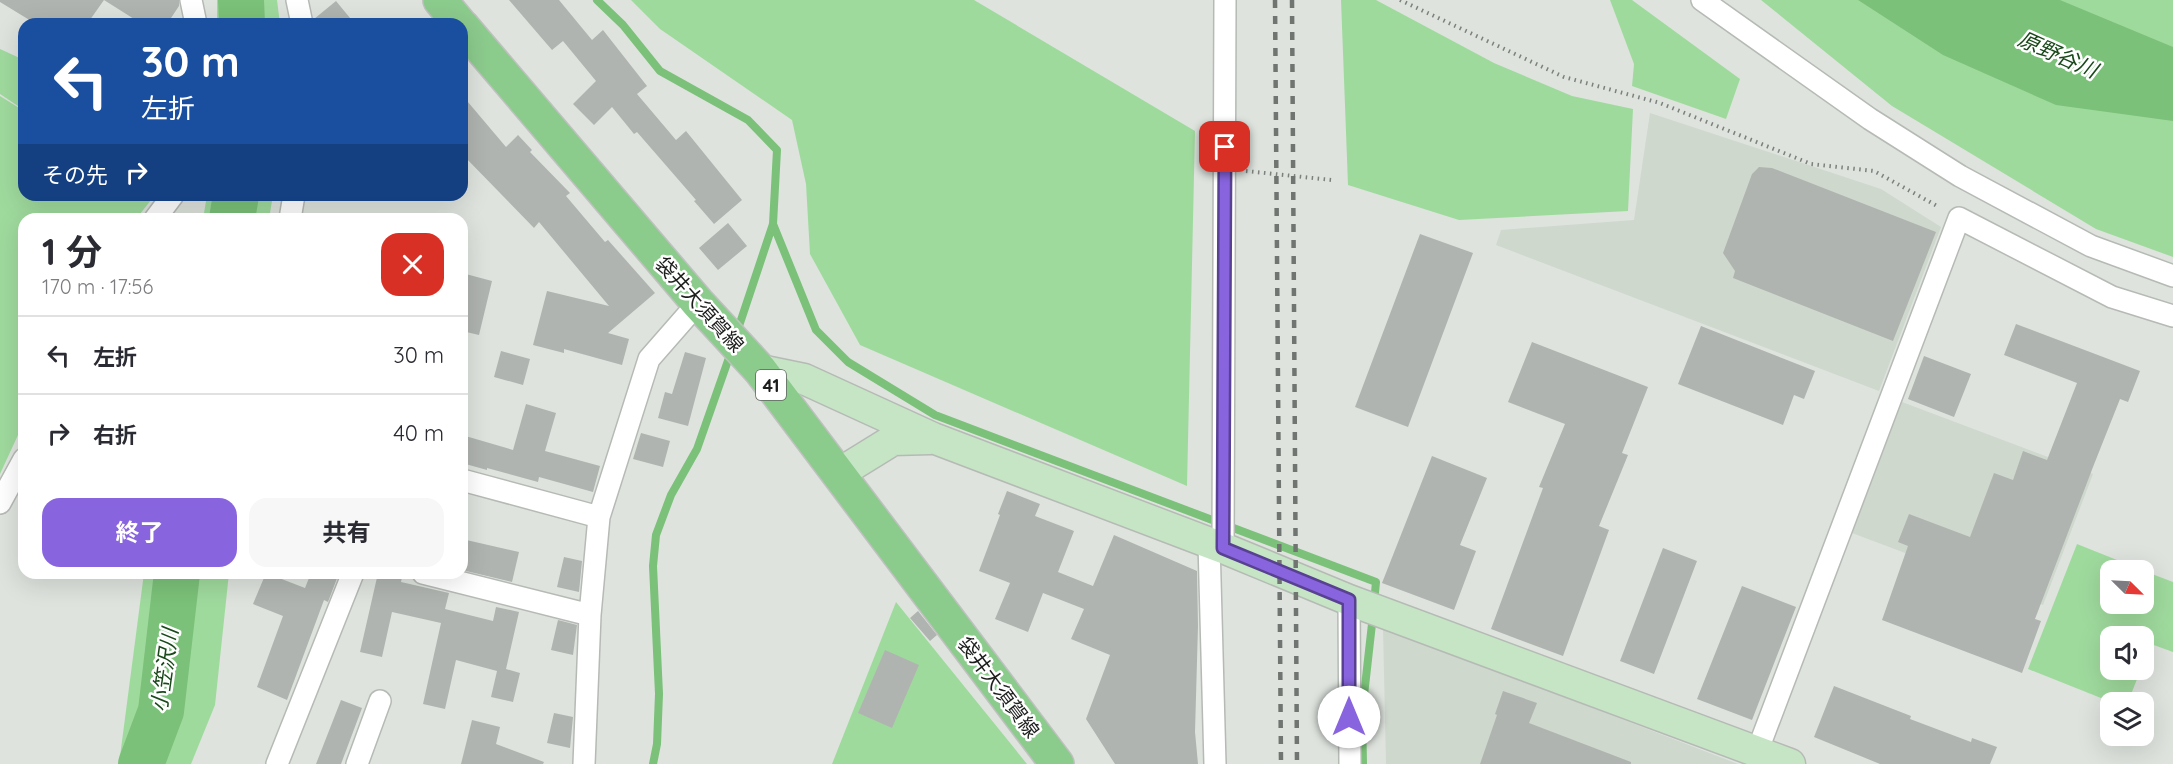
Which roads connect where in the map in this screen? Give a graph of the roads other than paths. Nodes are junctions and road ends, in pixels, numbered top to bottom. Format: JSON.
{"nodes":[{"id":1,"x":191,"y":0,"type":"edge"},
{"id":2,"x":297,"y":0,"type":"edge"},
{"id":3,"x":1225,"y":0,"type":"edge"},
{"id":4,"x":1702,"y":0,"type":"edge"},
{"id":5,"x":195,"y":18,"type":"edge"},
{"id":6,"x":301,"y":18,"type":"edge"},
{"id":7,"x":468,"y":35,"type":"edge"},
{"id":8,"x":2173,"y":276,"type":"edge"},
{"id":9,"x":698,"y":303,"type":"junction"},
{"id":10,"x":2173,"y":316,"type":"edge"},
{"id":11,"x":760,"y":370,"type":"junction"},
{"id":12,"x":933,"y":438,"type":"junction"},
{"id":13,"x":18,"y":470,"type":"edge"},
{"id":14,"x":838,"y":474,"type":"junction"},
{"id":15,"x":468,"y":482,"type":"edge"},
{"id":16,"x":0,"y":503,"type":"edge"},
{"id":17,"x":599,"y":517,"type":"junction"},
{"id":18,"x":1216,"y":546,"type":"junction"},
{"id":19,"x":351,"y":579,"type":"edge"},
{"id":20,"x":447,"y":579,"type":"edge"},
{"id":21,"x":1349,"y":600,"type":"junction"},
{"id":22,"x":590,"y":615,"type":"junction"},
{"id":23,"x":380,"y":701,"type":"dead end"},
{"id":24,"x":1757,"y":752,"type":"junction"},
{"id":25,"x":277,"y":764,"type":"edge"},
{"id":26,"x":357,"y":764,"type":"edge"},
{"id":27,"x":584,"y":764,"type":"edge"},
{"id":28,"x":1057,"y":764,"type":"edge"},
{"id":29,"x":1215,"y":764,"type":"edge"},
{"id":30,"x":1350,"y":764,"type":"edge"},
{"id":31,"x":1790,"y":764,"type":"edge"}],
"edges":[{"from":1,"to":5,"type":"street"},
{"from":2,"to":6,"type":"street"},
{"from":3,"to":18,"type":"street"},
{"from":4,"to":8,"type":"street"},
{"from":7,"to":9,"type":"main road","name":"袋井大須賀線","number":"41"},
{"from":9,"to":11,"type":"main road","name":"袋井大須賀線","number":"41"},
{"from":9,"to":17,"type":"street"},
{"from":10,"to":24,"type":"street"},
{"from":11,"to":12,"type":"street"},
{"from":11,"to":14,"type":"main road","name":"袋井大須賀線","number":"41"},
{"from":12,"to":14,"type":"street"},
{"from":12,"to":18,"type":"street"},
{"from":13,"to":16,"type":"street"},
{"from":14,"to":28,"type":"main road","name":"袋井大須賀線","number":"41"},
{"from":15,"to":17,"type":"street"},
{"from":17,"to":22,"type":"street"},
{"from":18,"to":21,"type":"street"},
{"from":18,"to":29,"type":"street"},
{"from":19,"to":25,"type":"street"},
{"from":20,"to":22,"type":"street"},
{"from":21,"to":24,"type":"street"},
{"from":21,"to":30,"type":"street"},
{"from":22,"to":27,"type":"street"},
{"from":23,"to":26,"type":"street"},
{"from":24,"to":31,"type":"street"}]}
